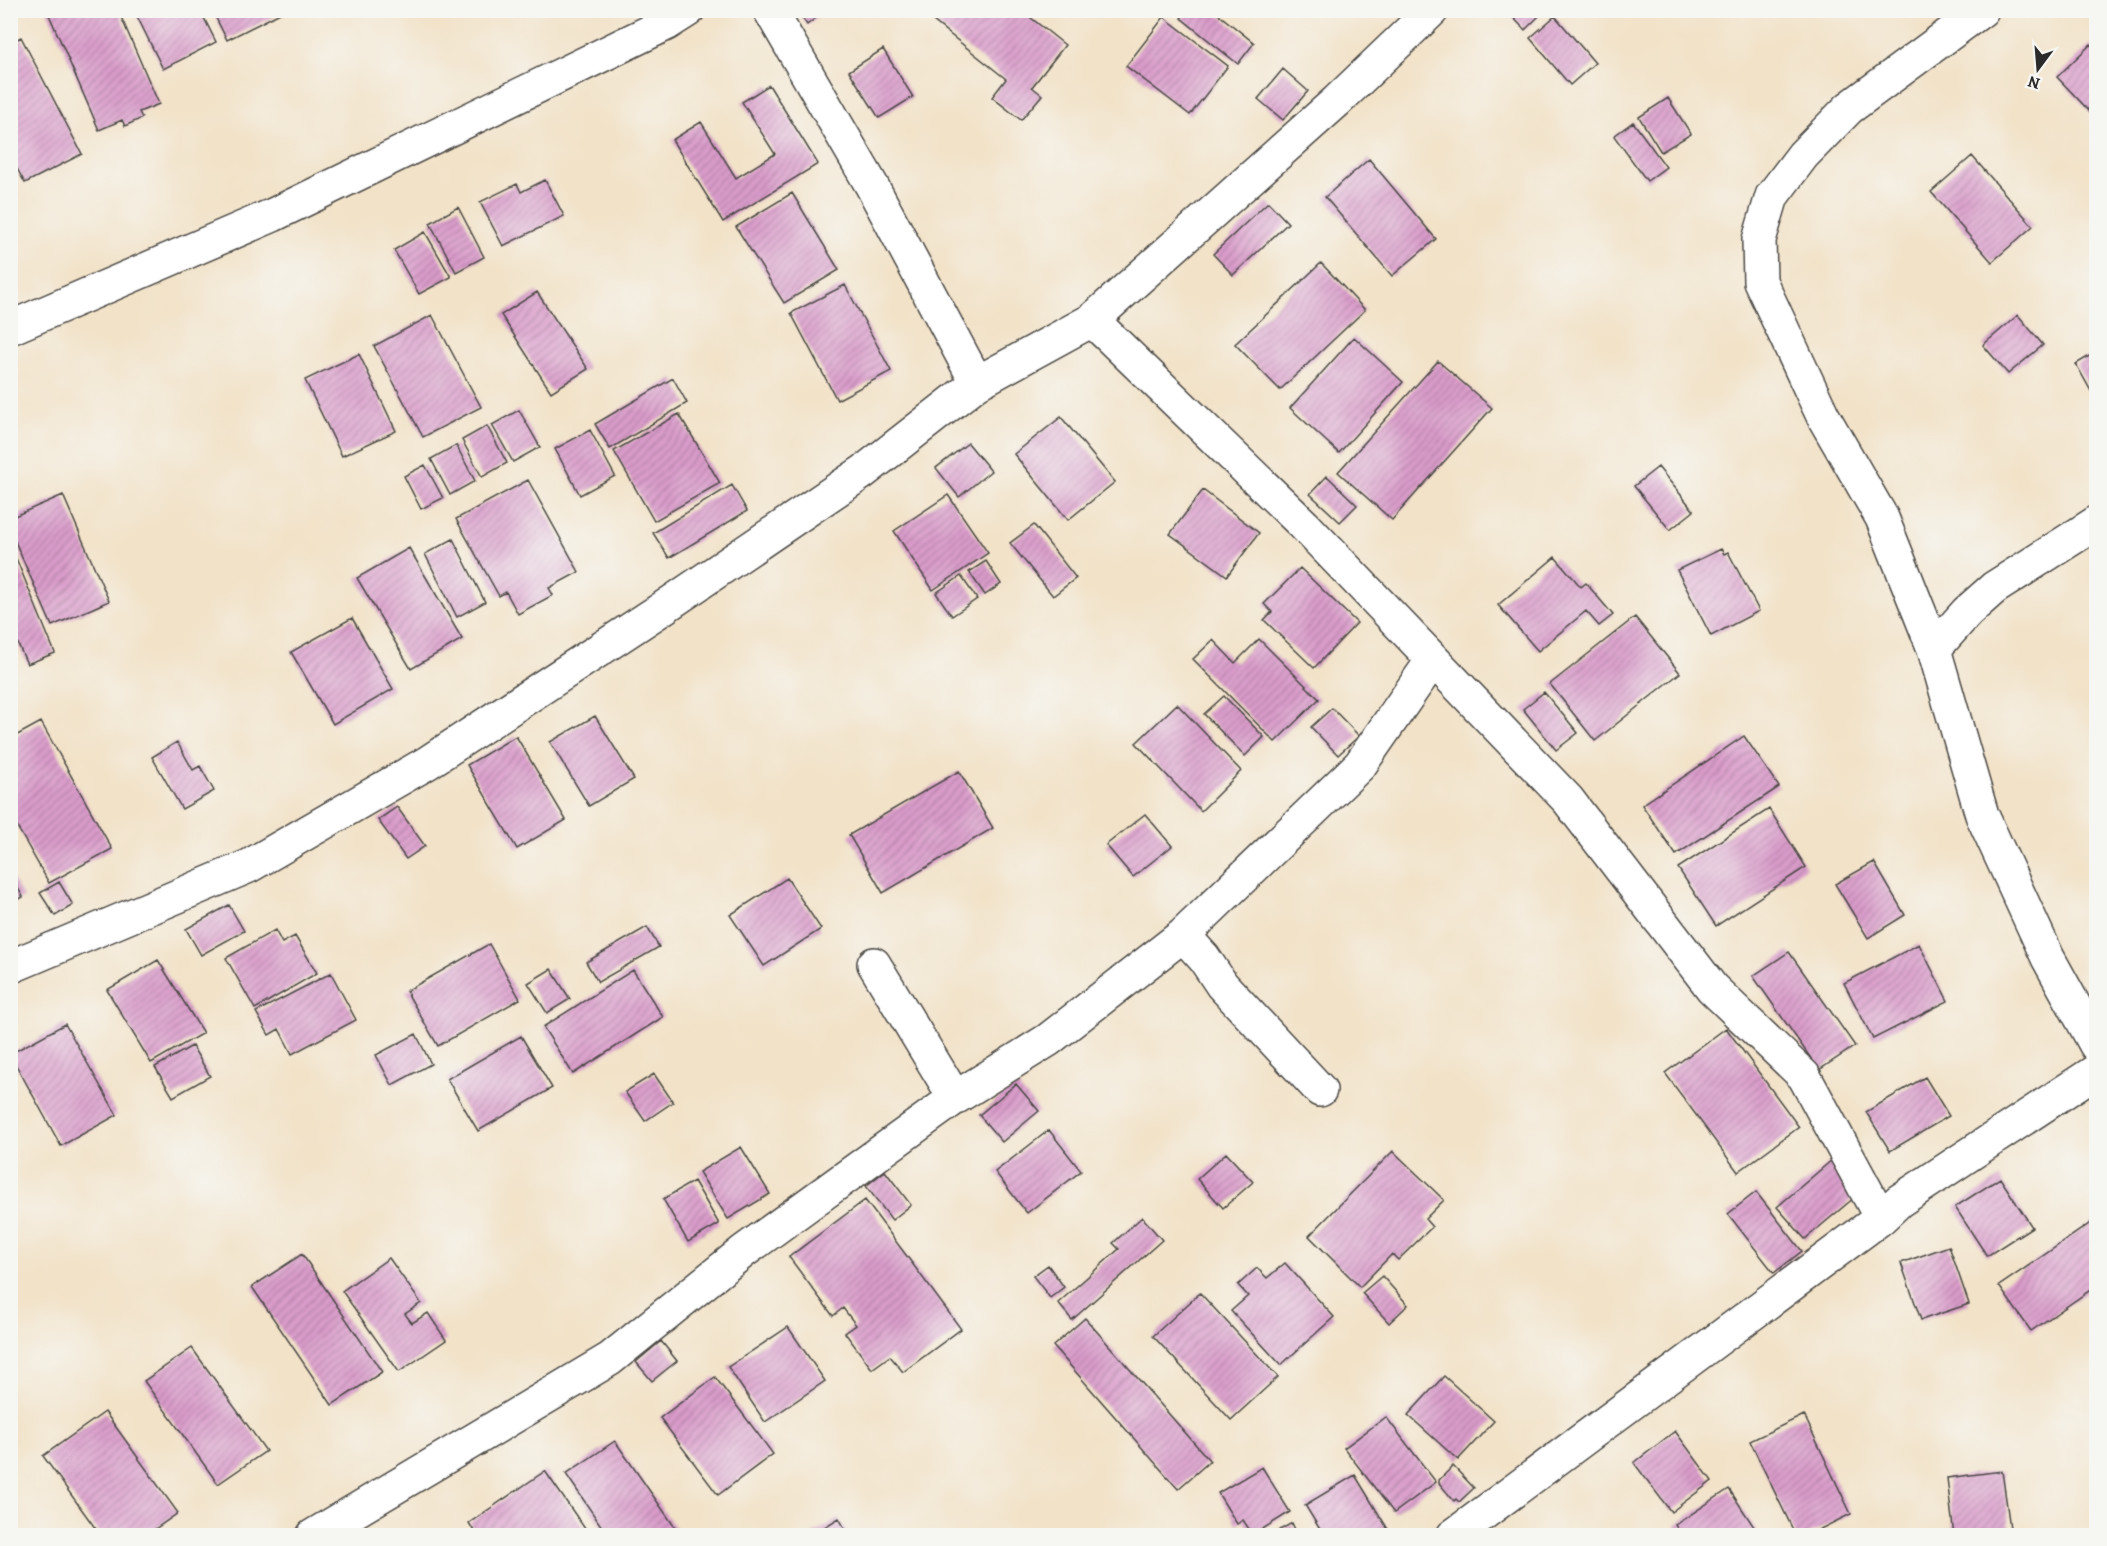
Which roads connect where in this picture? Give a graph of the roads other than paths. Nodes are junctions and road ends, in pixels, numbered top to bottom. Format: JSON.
{"nodes":[{"id":1,"x":688,"y":10,"type":"edge"},
{"id":2,"x":770,"y":10,"type":"edge"},
{"id":3,"x":1432,"y":10,"type":"edge"},
{"id":4,"x":1982,"y":10,"type":"edge"},
{"id":5,"x":1092,"y":320,"type":"junction"},
{"id":6,"x":10,"y":328,"type":"edge"},
{"id":7,"x":977,"y":383,"type":"junction"},
{"id":8,"x":2097,"y":523,"type":"edge"},
{"id":9,"x":1934,"y":649,"type":"junction"},
{"id":10,"x":1432,"y":661,"type":"junction"},
{"id":11,"x":1183,"y":935,"type":"junction"},
{"id":12,"x":874,"y":964,"type":"dead end"},
{"id":13,"x":10,"y":967,"type":"edge"},
{"id":14,"x":2097,"y":1045,"type":"edge"},
{"id":15,"x":2097,"y":1071,"type":"edge"},
{"id":16,"x":1320,"y":1090,"type":"dead end"},
{"id":17,"x":955,"y":1098,"type":"junction"},
{"id":18,"x":1881,"y":1218,"type":"junction"},
{"id":19,"x":313,"y":1536,"type":"edge"},
{"id":20,"x":1453,"y":1536,"type":"edge"}],
"edges":[{"from":1,"to":6,"type":"street"},
{"from":2,"to":7,"type":"street"},
{"from":3,"to":5,"type":"street"},
{"from":4,"to":9,"type":"street"},
{"from":5,"to":7,"type":"street"},
{"from":5,"to":10,"type":"street"},
{"from":7,"to":13,"type":"street"},
{"from":8,"to":9,"type":"street"},
{"from":9,"to":14,"type":"street"},
{"from":10,"to":11,"type":"street"},
{"from":10,"to":18,"type":"street"},
{"from":11,"to":16,"type":"street"},
{"from":11,"to":17,"type":"street"},
{"from":12,"to":17,"type":"street"},
{"from":15,"to":18,"type":"street"},
{"from":17,"to":19,"type":"street"},
{"from":18,"to":20,"type":"street"}]}
